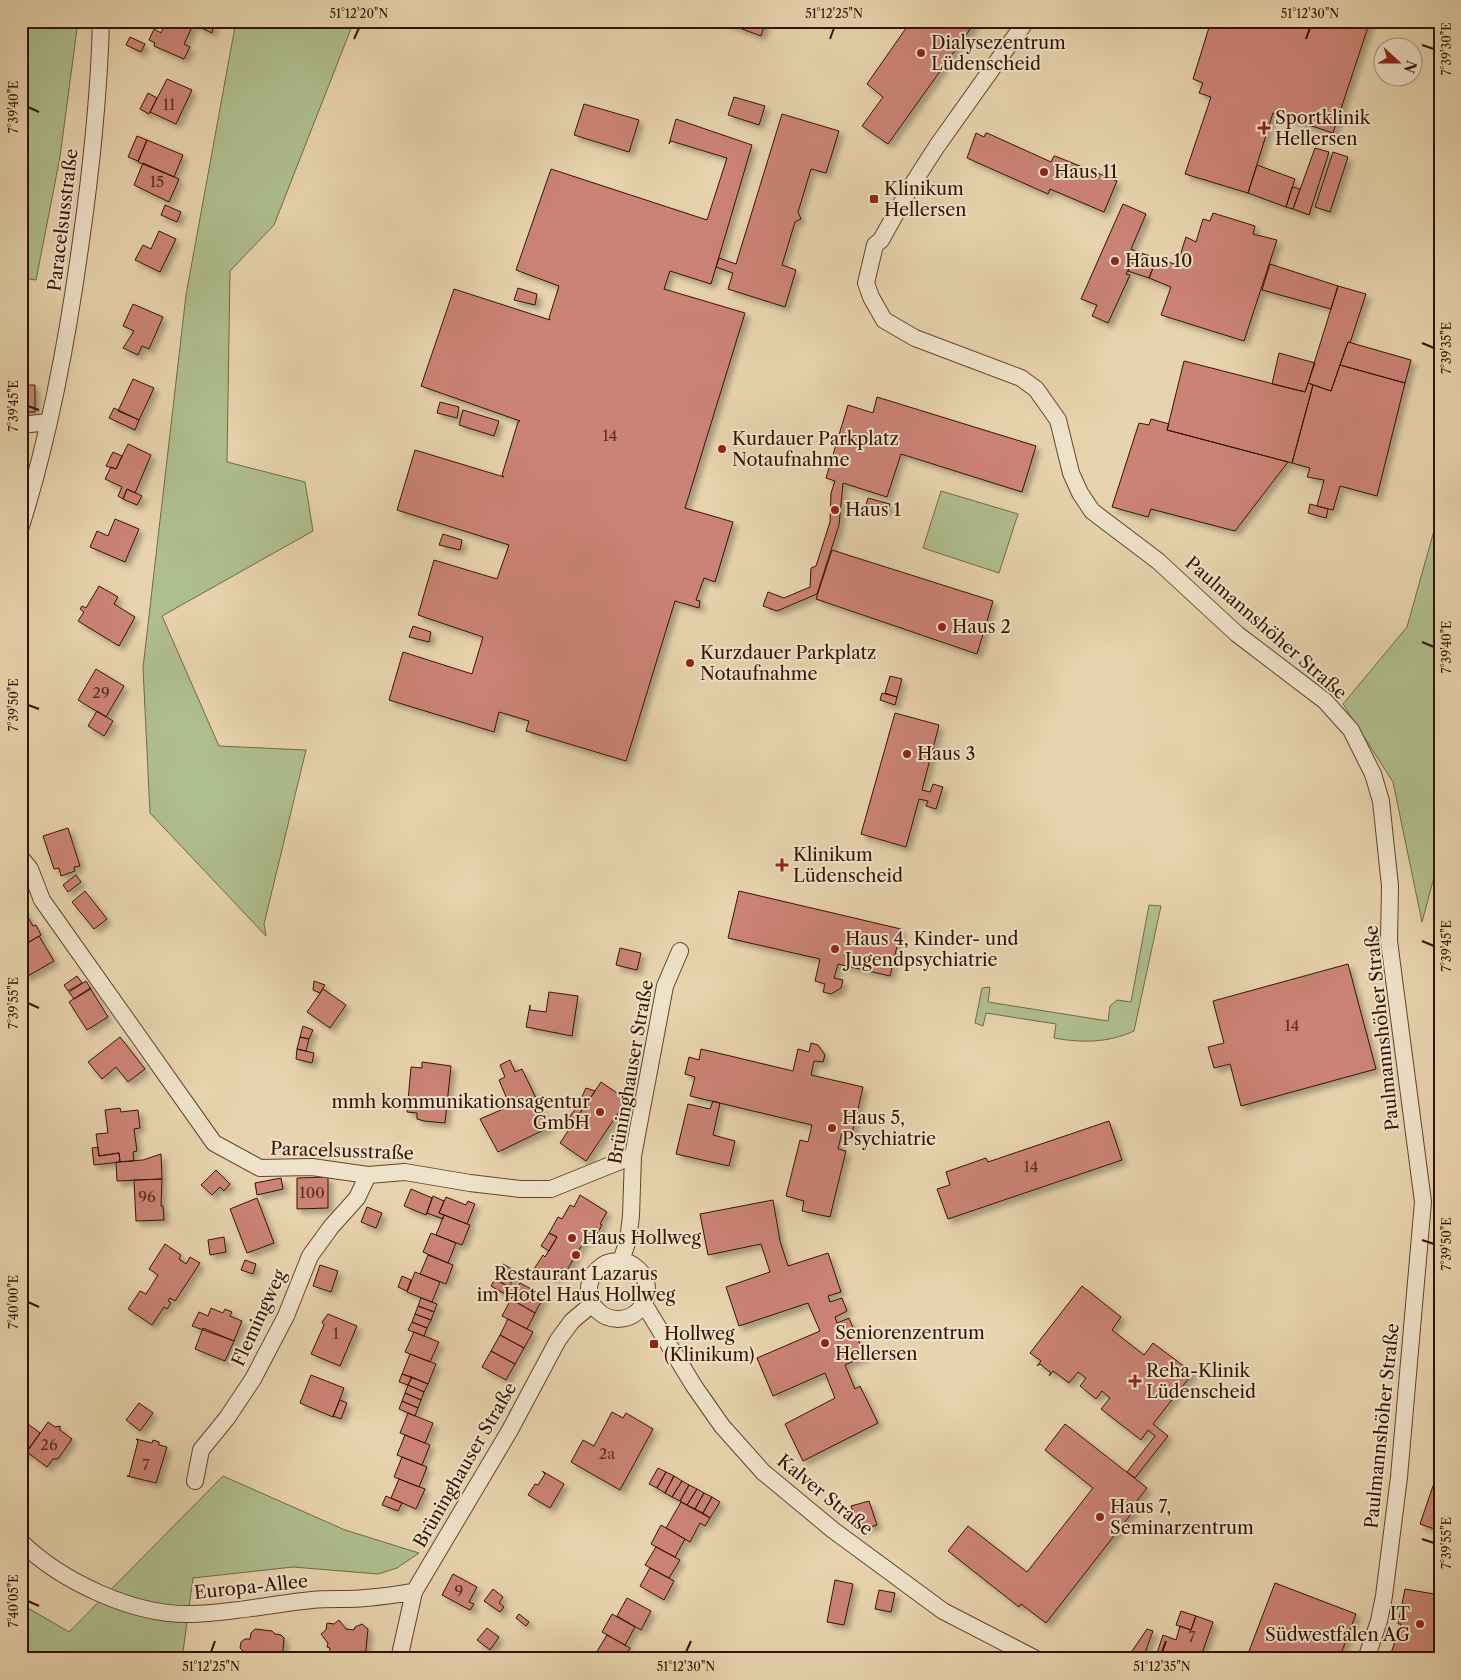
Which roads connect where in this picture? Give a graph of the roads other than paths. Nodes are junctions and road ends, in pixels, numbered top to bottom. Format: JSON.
{"nodes":[{"id":1,"x":101,"y":21,"type":"edge"},
{"id":2,"x":1026,"y":21,"type":"edge"},
{"id":3,"x":49,"y":422,"type":"junction"},
{"id":4,"x":21,"y":426,"type":"edge"},
{"id":5,"x":21,"y":526,"type":"edge"},
{"id":6,"x":21,"y":858,"type":"edge"},
{"id":7,"x":680,"y":951,"type":"dead end"},
{"id":8,"x":633,"y":1156,"type":"junction"},
{"id":9,"x":368,"y":1174,"type":"junction"},
{"id":10,"x":622,"y":1261,"type":"junction"},
{"id":11,"x":591,"y":1304,"type":"junction"},
{"id":12,"x":644,"y":1304,"type":"junction"},
{"id":13,"x":195,"y":1481,"type":"dead end"},
{"id":14,"x":21,"y":1542,"type":"edge"},
{"id":15,"x":414,"y":1592,"type":"junction"},
{"id":16,"x":398,"y":1659,"type":"edge"},
{"id":17,"x":1036,"y":1659,"type":"edge"},
{"id":18,"x":1366,"y":1659,"type":"edge"}],
"edges":[{"from":1,"to":3,"type":"street","name":"Paracelsusstraße"},
{"from":2,"to":18,"type":"street","name":"Paulmannshöher Straße"},
{"from":3,"to":4,"type":"street"},
{"from":3,"to":5,"type":"street","name":"Paracelsusstraße"},
{"from":6,"to":9,"type":"street","name":"Paracelsusstraße"},
{"from":7,"to":8,"type":"street","name":"Brüninghauser Straße"},
{"from":8,"to":9,"type":"street","name":"Paracelsusstraße"},
{"from":8,"to":10,"type":"street","name":"Brüninghauser Straße"},
{"from":9,"to":13,"type":"street","name":"Flemingweg"},
{"from":10,"to":11,"type":"street"},
{"from":10,"to":12,"type":"street"},
{"from":11,"to":12,"type":"street"},
{"from":11,"to":15,"type":"street","name":"Brüninghauser Straße"},
{"from":12,"to":17,"type":"street","name":"Kalver Straße"},
{"from":14,"to":15,"type":"street","name":"Europa-Allee"},
{"from":15,"to":16,"type":"street","name":"Brüninghauser Straße"}]}
